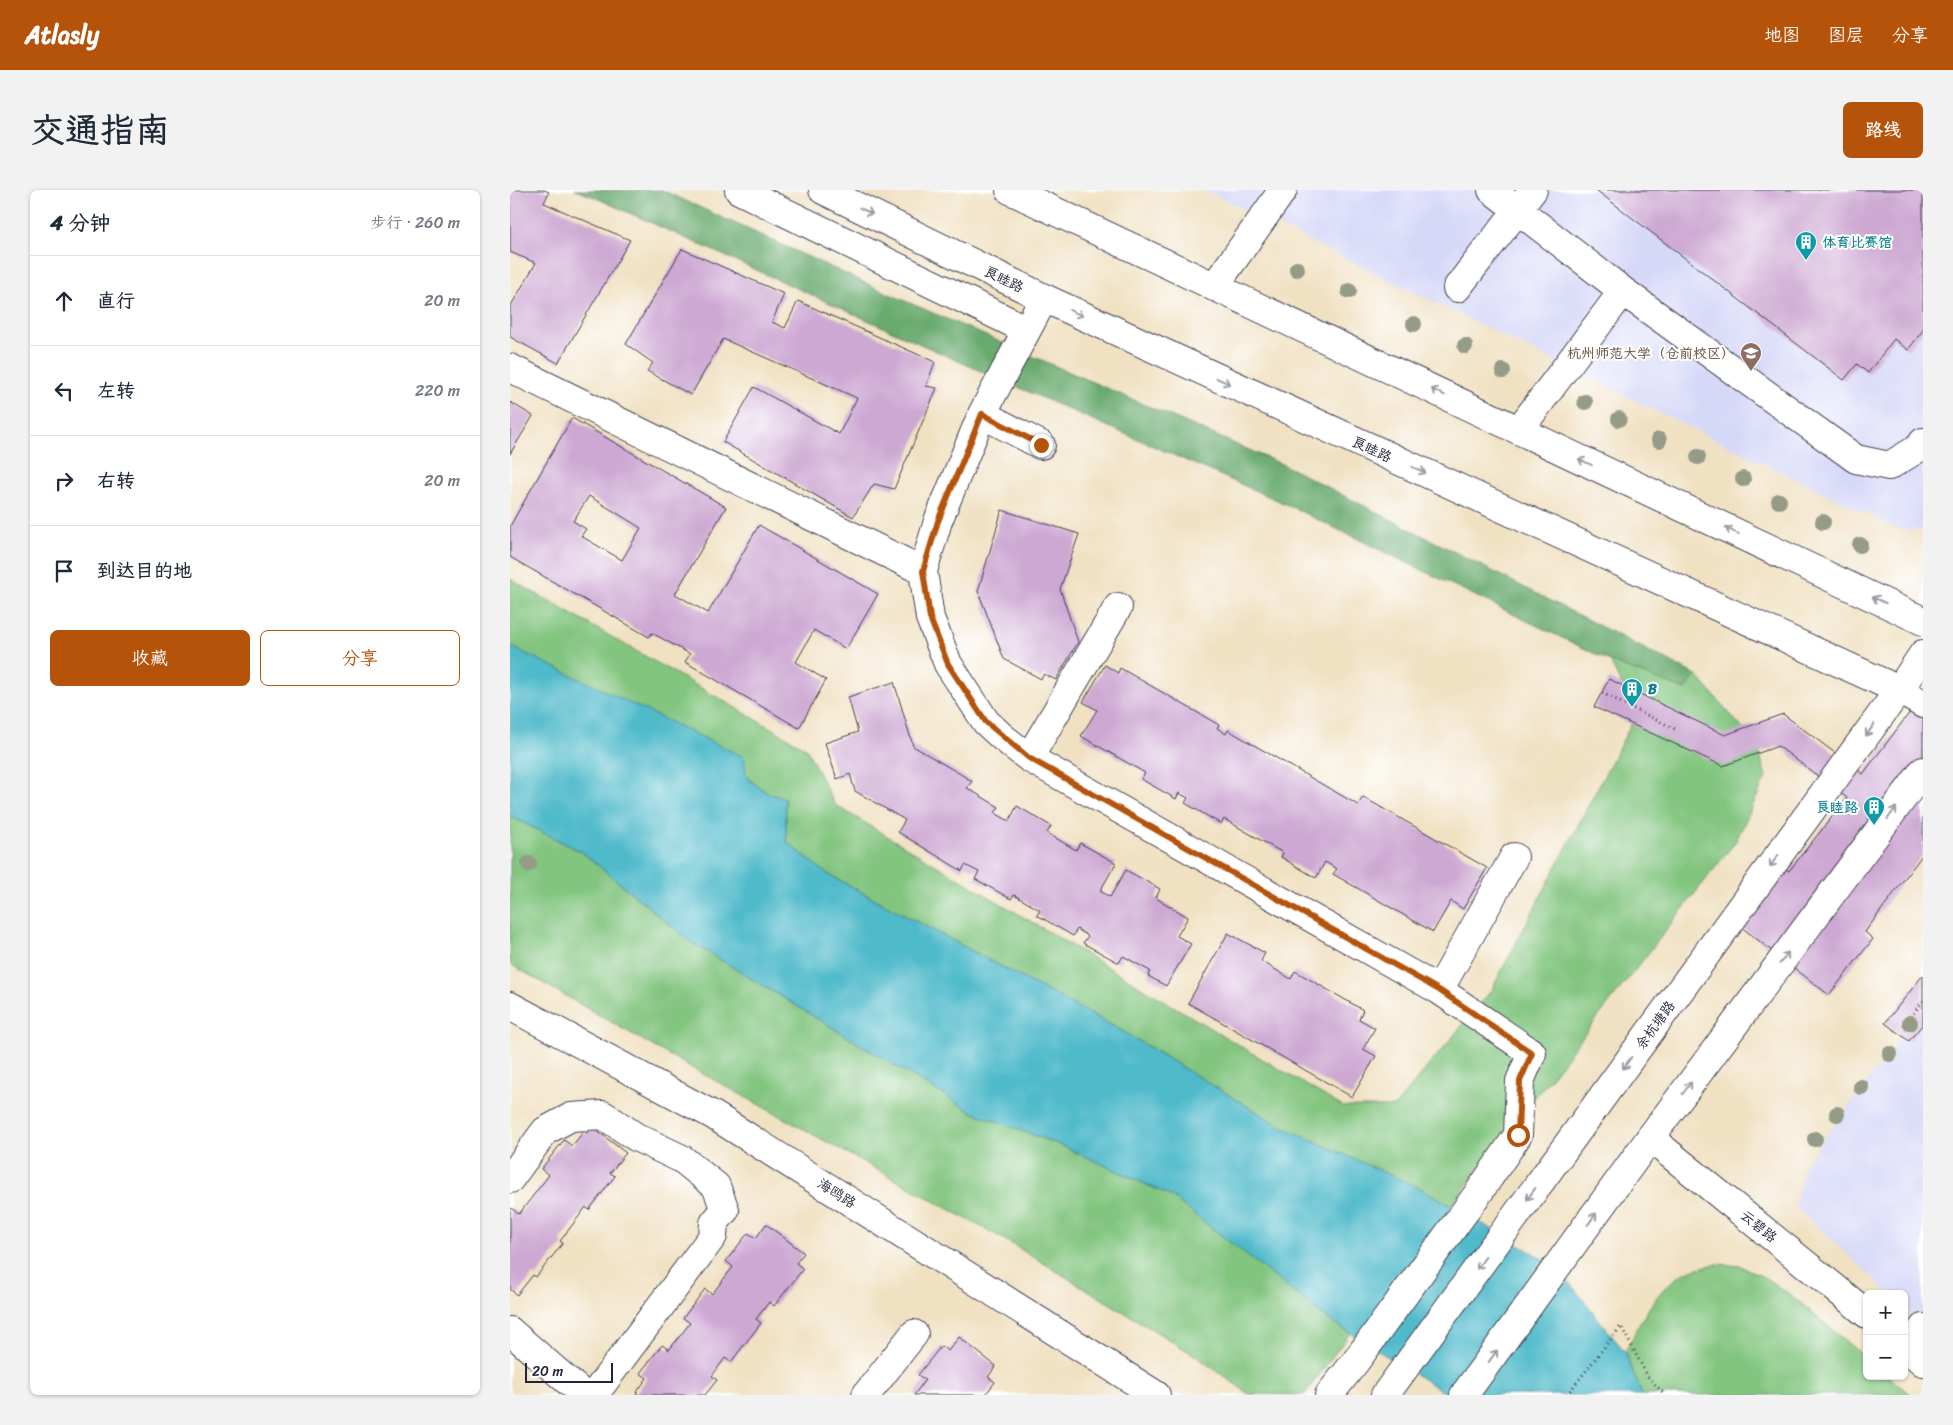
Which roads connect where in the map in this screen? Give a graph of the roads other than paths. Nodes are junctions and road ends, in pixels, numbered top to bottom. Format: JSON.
{"nodes":[{"id":1,"x":739,"y":190,"type":"edge"},
{"id":2,"x":823,"y":190,"type":"edge"},
{"id":3,"x":1010,"y":190,"type":"edge"},
{"id":4,"x":1283,"y":190,"type":"edge"},
{"id":5,"x":1492,"y":190,"type":"edge"},
{"id":6,"x":1525,"y":200,"type":"edge"},
{"id":7,"x":1214,"y":287,"type":"junction"},
{"id":8,"x":1457,"y":288,"type":"dead end"},
{"id":9,"x":1623,"y":291,"type":"junction"},
{"id":10,"x":1044,"y":298,"type":"junction"},
{"id":11,"x":1027,"y":330,"type":"junction"},
{"id":12,"x":510,"y":368,"type":"edge"},
{"id":13,"x":982,"y":414,"type":"junction"},
{"id":14,"x":1518,"y":430,"type":"junction"},
{"id":15,"x":1923,"y":442,"type":"edge"},
{"id":16,"x":1041,"y":445,"type":"dead end"},
{"id":17,"x":923,"y":571,"type":"junction"},
{"id":18,"x":1118,"y":607,"type":"dead end"},
{"id":19,"x":1923,"y":621,"type":"edge"},
{"id":20,"x":1923,"y":654,"type":"edge"},
{"id":21,"x":1899,"y":690,"type":"junction"},
{"id":22,"x":1923,"y":704,"type":"edge"},
{"id":23,"x":1029,"y":758,"type":"junction"},
{"id":24,"x":1923,"y":771,"type":"edge"},
{"id":25,"x":1514,"y":857,"type":"dead end"},
{"id":26,"x":1439,"y":990,"type":"junction"},
{"id":27,"x":510,"y":1006,"type":"edge"},
{"id":28,"x":1650,"y":1138,"type":"junction"},
{"id":29,"x":510,"y":1179,"type":"edge"},
{"id":30,"x":1863,"y":1311,"type":"edge"},
{"id":31,"x":510,"y":1332,"type":"edge"},
{"id":32,"x":914,"y":1334,"type":"dead end"},
{"id":33,"x":1390,"y":1387,"type":"edge"},
{"id":34,"x":584,"y":1395,"type":"edge"},
{"id":35,"x":594,"y":1395,"type":"edge"},
{"id":36,"x":866,"y":1395,"type":"edge"},
{"id":37,"x":1156,"y":1395,"type":"edge"},
{"id":38,"x":1329,"y":1395,"type":"edge"},
{"id":39,"x":1464,"y":1395,"type":"edge"}],
"edges":[{"from":1,"to":11,"type":"main road"},
{"from":2,"to":10,"type":"main road","name":"良睦路","one_way":true},
{"from":3,"to":7,"type":"main road"},
{"from":4,"to":7,"type":"main road"},
{"from":5,"to":6,"type":"main road"},
{"from":6,"to":8,"type":"main road"},
{"from":6,"to":9,"type":"main road"},
{"from":14,"to":7,"type":"main road","one_way":true},
{"from":9,"to":14,"type":"main road"},
{"from":9,"to":15,"type":"main road"},
{"from":10,"to":11,"type":"main road"},
{"from":10,"to":21,"type":"main road","name":"良睦路","one_way":true},
{"from":11,"to":13,"type":"main road"},
{"from":12,"to":17,"type":"main road"},
{"from":13,"to":16,"type":"main road"},
{"from":13,"to":17,"type":"main road"},
{"from":19,"to":14,"type":"main road","one_way":true},
{"from":17,"to":23,"type":"main road"},
{"from":18,"to":23,"type":"main road"},
{"from":20,"to":21,"type":"main road","name":"余杭塘路"},
{"from":21,"to":22,"type":"main road","name":"良睦路"},
{"from":21,"to":33,"type":"main road","name":"余杭塘路","one_way":true},
{"from":23,"to":26,"type":"main road"},
{"from":28,"to":24,"type":"main road","one_way":true},
{"from":25,"to":26,"type":"main road"},
{"from":26,"to":38,"type":"main road"},
{"from":27,"to":37,"type":"main road","name":"海鸥路"},
{"from":28,"to":30,"type":"main road","name":"云碧路"},
{"from":39,"to":28,"type":"main road","one_way":true},
{"from":29,"to":35,"type":"main road"},
{"from":31,"to":34,"type":"main road"},
{"from":32,"to":36,"type":"main road"}]}
